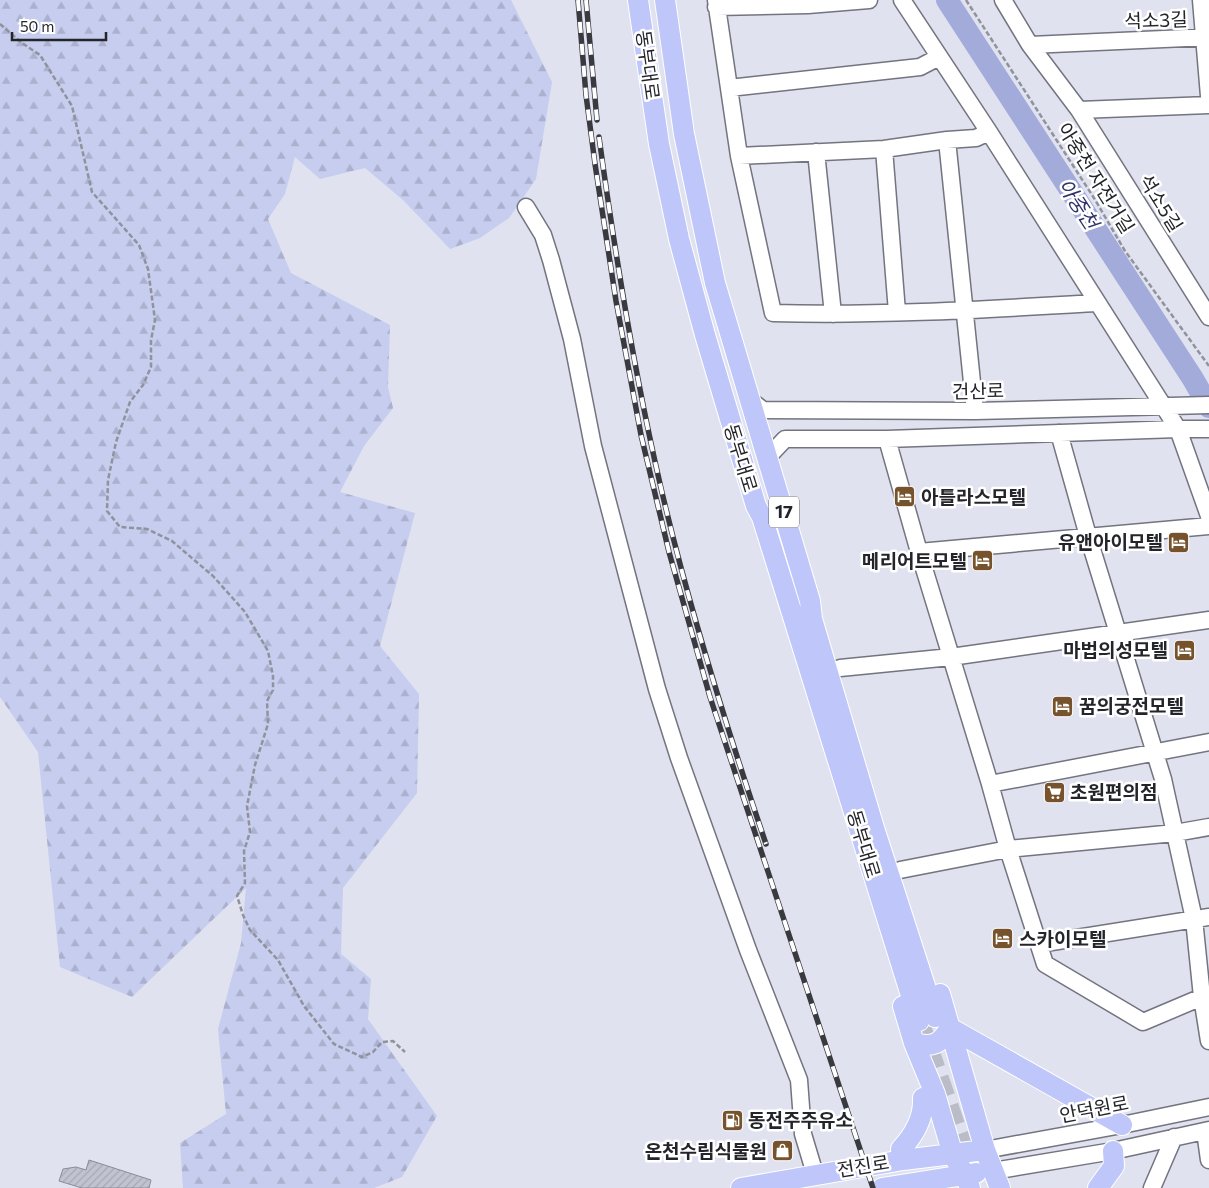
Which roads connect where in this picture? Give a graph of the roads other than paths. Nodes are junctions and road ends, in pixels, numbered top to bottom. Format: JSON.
{"nodes":[{"id":1,"x":638,"y":0,"type":"edge"},
{"id":2,"x":665,"y":0,"type":"edge"},
{"id":3,"x":868,"y":0,"type":"edge"},
{"id":4,"x":902,"y":0,"type":"edge"},
{"id":5,"x":1003,"y":0,"type":"edge"},
{"id":6,"x":1201,"y":0,"type":"edge"},
{"id":7,"x":716,"y":3,"type":"edge"},
{"id":8,"x":808,"y":3,"type":"edge"},
{"id":9,"x":1207,"y":38,"type":"edge"},
{"id":10,"x":1030,"y":45,"type":"junction"},
{"id":11,"x":939,"y":57,"type":"junction"},
{"id":12,"x":729,"y":88,"type":"junction"},
{"id":13,"x":1209,"y":96,"type":"edge"},
{"id":14,"x":1209,"y":105,"type":"edge"},
{"id":15,"x":1079,"y":110,"type":"junction"},
{"id":16,"x":989,"y":132,"type":"junction"},
{"id":17,"x":947,"y":140,"type":"junction"},
{"id":18,"x":884,"y":149,"type":"junction"},
{"id":19,"x":816,"y":152,"type":"junction"},
{"id":20,"x":739,"y":156,"type":"junction"},
{"id":21,"x":526,"y":207,"type":"dead end"},
{"id":22,"x":1098,"y":303,"type":"junction"},
{"id":23,"x":1207,"y":309,"type":"edge"},
{"id":24,"x":966,"y":310,"type":"junction"},
{"id":25,"x":897,"y":312,"type":"junction"},
{"id":26,"x":833,"y":314,"type":"junction"},
{"id":27,"x":750,"y":400,"type":"junction"},
{"id":28,"x":1209,"y":405,"type":"edge"},
{"id":29,"x":1164,"y":406,"type":"junction"},
{"id":30,"x":975,"y":411,"type":"junction"},
{"id":31,"x":1184,"y":429,"type":"junction"},
{"id":32,"x":1209,"y":429,"type":"edge"},
{"id":33,"x":1059,"y":433,"type":"junction"},
{"id":34,"x":887,"y":439,"type":"junction"},
{"id":35,"x":767,"y":458,"type":"junction"},
{"id":36,"x":756,"y":506,"type":"junction"},
{"id":37,"x":1209,"y":516,"type":"edge"},
{"id":38,"x":1209,"y":526,"type":"edge"},
{"id":39,"x":1088,"y":536,"type":"junction"},
{"id":40,"x":919,"y":552,"type":"junction"},
{"id":41,"x":810,"y":601,"type":"junction"},
{"id":42,"x":1209,"y":620,"type":"edge"},
{"id":43,"x":1118,"y":633,"type":"junction"},
{"id":44,"x":951,"y":657,"type":"junction"},
{"id":45,"x":840,"y":668,"type":"junction"},
{"id":46,"x":1209,"y":742,"type":"edge"},
{"id":47,"x":1154,"y":752,"type":"junction"},
{"id":48,"x":990,"y":784,"type":"junction"},
{"id":49,"x":1209,"y":827,"type":"edge"},
{"id":50,"x":1175,"y":833,"type":"junction"},
{"id":51,"x":1008,"y":849,"type":"junction"},
{"id":52,"x":900,"y":870,"type":"junction"},
{"id":53,"x":1202,"y":918,"type":"edge"},
{"id":54,"x":1039,"y":944,"type":"junction"},
{"id":55,"x":1205,"y":996,"type":"edge"},
{"id":56,"x":935,"y":1022,"type":"junction"},
{"id":57,"x":1209,"y":1041,"type":"edge"},
{"id":58,"x":914,"y":1043,"type":"junction"},
{"id":59,"x":935,"y":1094,"type":"junction"},
{"id":60,"x":1209,"y":1107,"type":"edge"},
{"id":61,"x":1122,"y":1125,"type":"junction"},
{"id":62,"x":1207,"y":1130,"type":"edge"},
{"id":63,"x":1174,"y":1137,"type":"junction"},
{"id":64,"x":985,"y":1150,"type":"junction"},
{"id":65,"x":1113,"y":1151,"type":"junction"},
{"id":66,"x":954,"y":1155,"type":"junction"},
{"id":67,"x":903,"y":1160,"type":"junction"},
{"id":68,"x":1209,"y":1160,"type":"edge"},
{"id":69,"x":815,"y":1174,"type":"junction"},
{"id":70,"x":996,"y":1179,"type":"edge"},
{"id":71,"x":968,"y":1182,"type":"edge"},
{"id":72,"x":910,"y":1186,"type":"edge"},
{"id":73,"x":741,"y":1188,"type":"edge"},
{"id":74,"x":882,"y":1188,"type":"edge"},
{"id":75,"x":1098,"y":1188,"type":"edge"},
{"id":76,"x":1152,"y":1188,"type":"edge"}],
"edges":[{"from":1,"to":36,"type":"main road","name":"동부대로","number":"17"},
{"from":2,"to":27,"type":"main road","name":"동부대로","number":"17"},
{"from":3,"to":8,"type":"street"},
{"from":4,"to":11,"type":"street"},
{"from":5,"to":10,"type":"street","name":"석소5길"},
{"from":6,"to":9,"type":"street","name":"석소3길"},
{"from":7,"to":8,"type":"street"},
{"from":7,"to":12,"type":"street"},
{"from":9,"to":10,"type":"street","name":"석소3길"},
{"from":9,"to":13,"type":"street","name":"석소3길"},
{"from":10,"to":15,"type":"street","name":"석소5길"},
{"from":11,"to":12,"type":"street"},
{"from":11,"to":16,"type":"street"},
{"from":12,"to":20,"type":"street"},
{"from":14,"to":15,"type":"street"},
{"from":15,"to":23,"type":"street","name":"석소5길"},
{"from":16,"to":17,"type":"street"},
{"from":16,"to":22,"type":"street"},
{"from":17,"to":18,"type":"street"},
{"from":17,"to":24,"type":"street"},
{"from":18,"to":19,"type":"street"},
{"from":18,"to":25,"type":"street"},
{"from":19,"to":20,"type":"street"},
{"from":19,"to":26,"type":"street"},
{"from":20,"to":26,"type":"street"},
{"from":21,"to":69,"type":"street"},
{"from":22,"to":24,"type":"street"},
{"from":22,"to":29,"type":"street"},
{"from":24,"to":25,"type":"street"},
{"from":24,"to":30,"type":"street"},
{"from":25,"to":26,"type":"street"},
{"from":27,"to":30,"type":"street","name":"건산로"},
{"from":27,"to":35,"type":"main road","name":"동부대로","number":"17"},
{"from":28,"to":29,"type":"street","name":"건산로"},
{"from":29,"to":30,"type":"street","name":"건산로"},
{"from":29,"to":31,"type":"street"},
{"from":31,"to":32,"type":"street"},
{"from":31,"to":33,"type":"street"},
{"from":31,"to":37,"type":"street"},
{"from":33,"to":34,"type":"street"},
{"from":33,"to":39,"type":"street"},
{"from":34,"to":35,"type":"street"},
{"from":34,"to":40,"type":"street"},
{"from":35,"to":41,"type":"main road","name":"동부대로","number":"17"},
{"from":36,"to":56,"type":"main road","name":"동부대로","number":"17"},
{"from":36,"to":58,"type":"main road"},
{"from":38,"to":39,"type":"street"},
{"from":39,"to":40,"type":"street"},
{"from":39,"to":43,"type":"street"},
{"from":40,"to":44,"type":"street"},
{"from":41,"to":45,"type":"main road","name":"동부대로"},
{"from":41,"to":56,"type":"main road","name":"동부대로","number":"17"},
{"from":42,"to":43,"type":"street"},
{"from":43,"to":44,"type":"street"},
{"from":43,"to":47,"type":"street"},
{"from":44,"to":45,"type":"street"},
{"from":44,"to":48,"type":"street"},
{"from":45,"to":52,"type":"main road","name":"동부대로"},
{"from":46,"to":47,"type":"street"},
{"from":47,"to":48,"type":"street"},
{"from":47,"to":50,"type":"street"},
{"from":48,"to":51,"type":"street"},
{"from":49,"to":50,"type":"street"},
{"from":50,"to":51,"type":"street"},
{"from":50,"to":53,"type":"street"},
{"from":51,"to":52,"type":"street"},
{"from":51,"to":54,"type":"street"},
{"from":52,"to":56,"type":"main road","name":"동부대로"},
{"from":53,"to":54,"type":"street"},
{"from":53,"to":55,"type":"street"},
{"from":54,"to":55,"type":"street"},
{"from":55,"to":57,"type":"street"},
{"from":56,"to":58,"type":"main road"},
{"from":56,"to":61,"type":"main road"},
{"from":56,"to":64,"type":"main road","name":"동부대로"},
{"from":58,"to":59,"type":"main road"},
{"from":59,"to":66,"type":"main road"},
{"from":59,"to":67,"type":"main road"},
{"from":60,"to":61,"type":"street","name":"안덕원로"},
{"from":61,"to":64,"type":"street","name":"안덕원로"},
{"from":62,"to":63,"type":"street"},
{"from":62,"to":68,"type":"street"},
{"from":63,"to":65,"type":"street"},
{"from":63,"to":76,"type":"street"},
{"from":64,"to":66,"type":"main road","name":"전진로"},
{"from":64,"to":70,"type":"main road","name":"동부대로"},
{"from":65,"to":70,"type":"street"},
{"from":65,"to":75,"type":"main road"},
{"from":66,"to":67,"type":"main road","name":"전진로"},
{"from":66,"to":71,"type":"main road"},
{"from":67,"to":69,"type":"main road","name":"전진로"},
{"from":69,"to":73,"type":"main road","name":"전진로"},
{"from":70,"to":71,"type":"main road","name":"전진로"},
{"from":71,"to":72,"type":"main road","name":"전진로"},
{"from":72,"to":74,"type":"main road","name":"전진로"}]}
